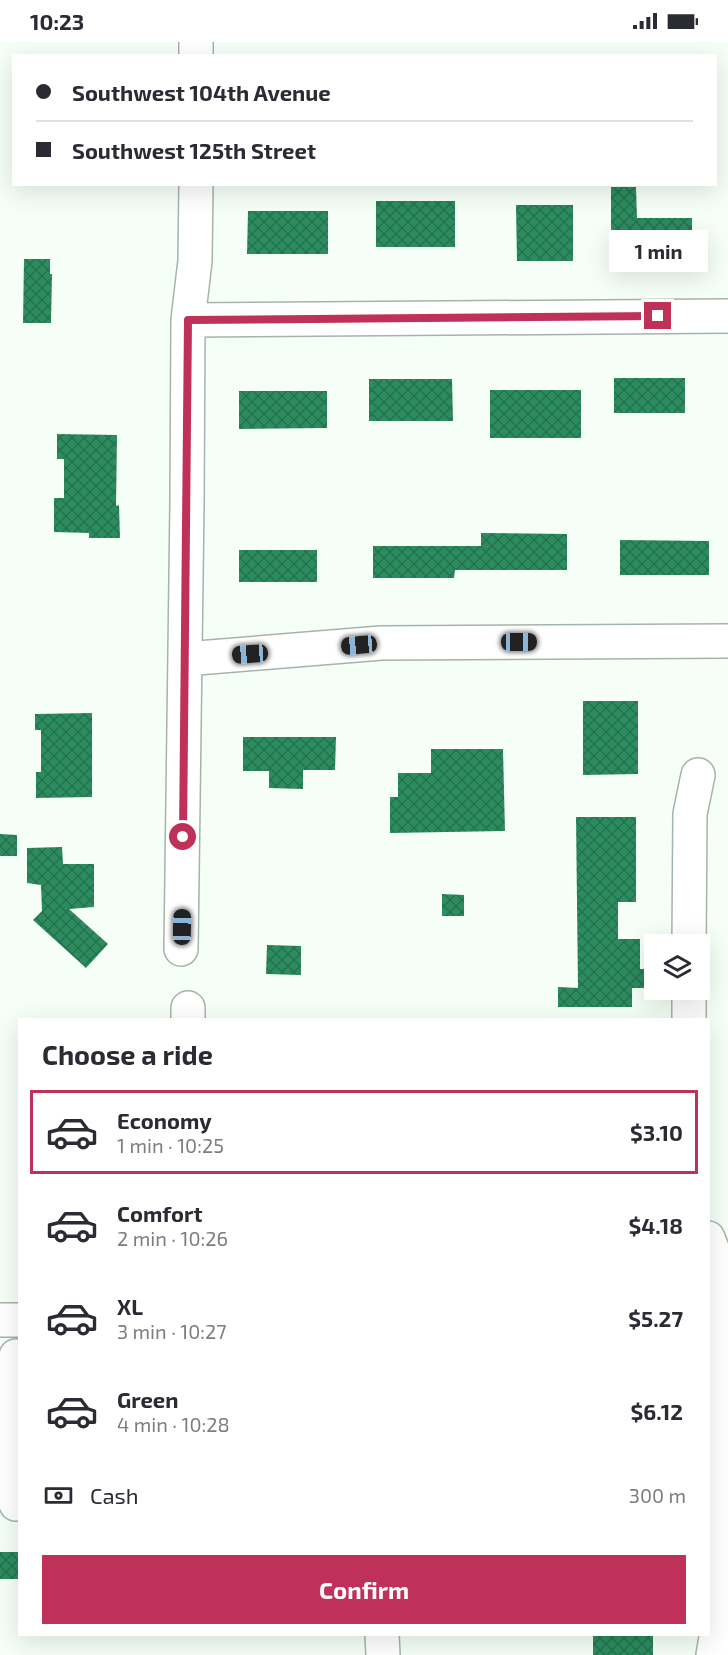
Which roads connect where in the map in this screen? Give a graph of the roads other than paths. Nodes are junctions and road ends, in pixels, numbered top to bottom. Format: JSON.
{"nodes":[{"id":1,"x":196,"y":186,"type":"edge"},
{"id":2,"x":728,"y":316,"type":"edge"},
{"id":3,"x":188,"y":320,"type":"junction"},
{"id":4,"x":728,"y":641,"type":"edge"},
{"id":5,"x":185,"y":659,"type":"junction"},
{"id":6,"x":698,"y":775,"type":"dead end"},
{"id":7,"x":689,"y":934,"type":"edge"},
{"id":8,"x":182,"y":949,"type":"dead end"},
{"id":9,"x":689,"y":1000,"type":"edge"},
{"id":10,"x":689,"y":1018,"type":"edge"},
{"id":11,"x":710,"y":1243,"type":"edge"},
{"id":12,"x":721,"y":1317,"type":"edge"},
{"id":13,"x":0,"y":1320,"type":"edge"},
{"id":14,"x":18,"y":1320,"type":"edge"},
{"id":15,"x":16,"y":1356,"type":"dead end"},
{"id":16,"x":12,"y":1504,"type":"edge"},
{"id":17,"x":382,"y":1636,"type":"edge"},
{"id":18,"x":382,"y":1655,"type":"edge"},
{"id":19,"x":713,"y":1655,"type":"edge"}],
"edges":[{"from":1,"to":3,"type":"street"},
{"from":2,"to":3,"type":"street"},
{"from":3,"to":5,"type":"street"},
{"from":4,"to":5,"type":"street"},
{"from":5,"to":8,"type":"street"},
{"from":6,"to":7,"type":"street"},
{"from":9,"to":10,"type":"street"},
{"from":11,"to":12,"type":"street"},
{"from":12,"to":19,"type":"street"},
{"from":13,"to":14,"type":"street"},
{"from":15,"to":16,"type":"street"},
{"from":17,"to":18,"type":"street"}]}
